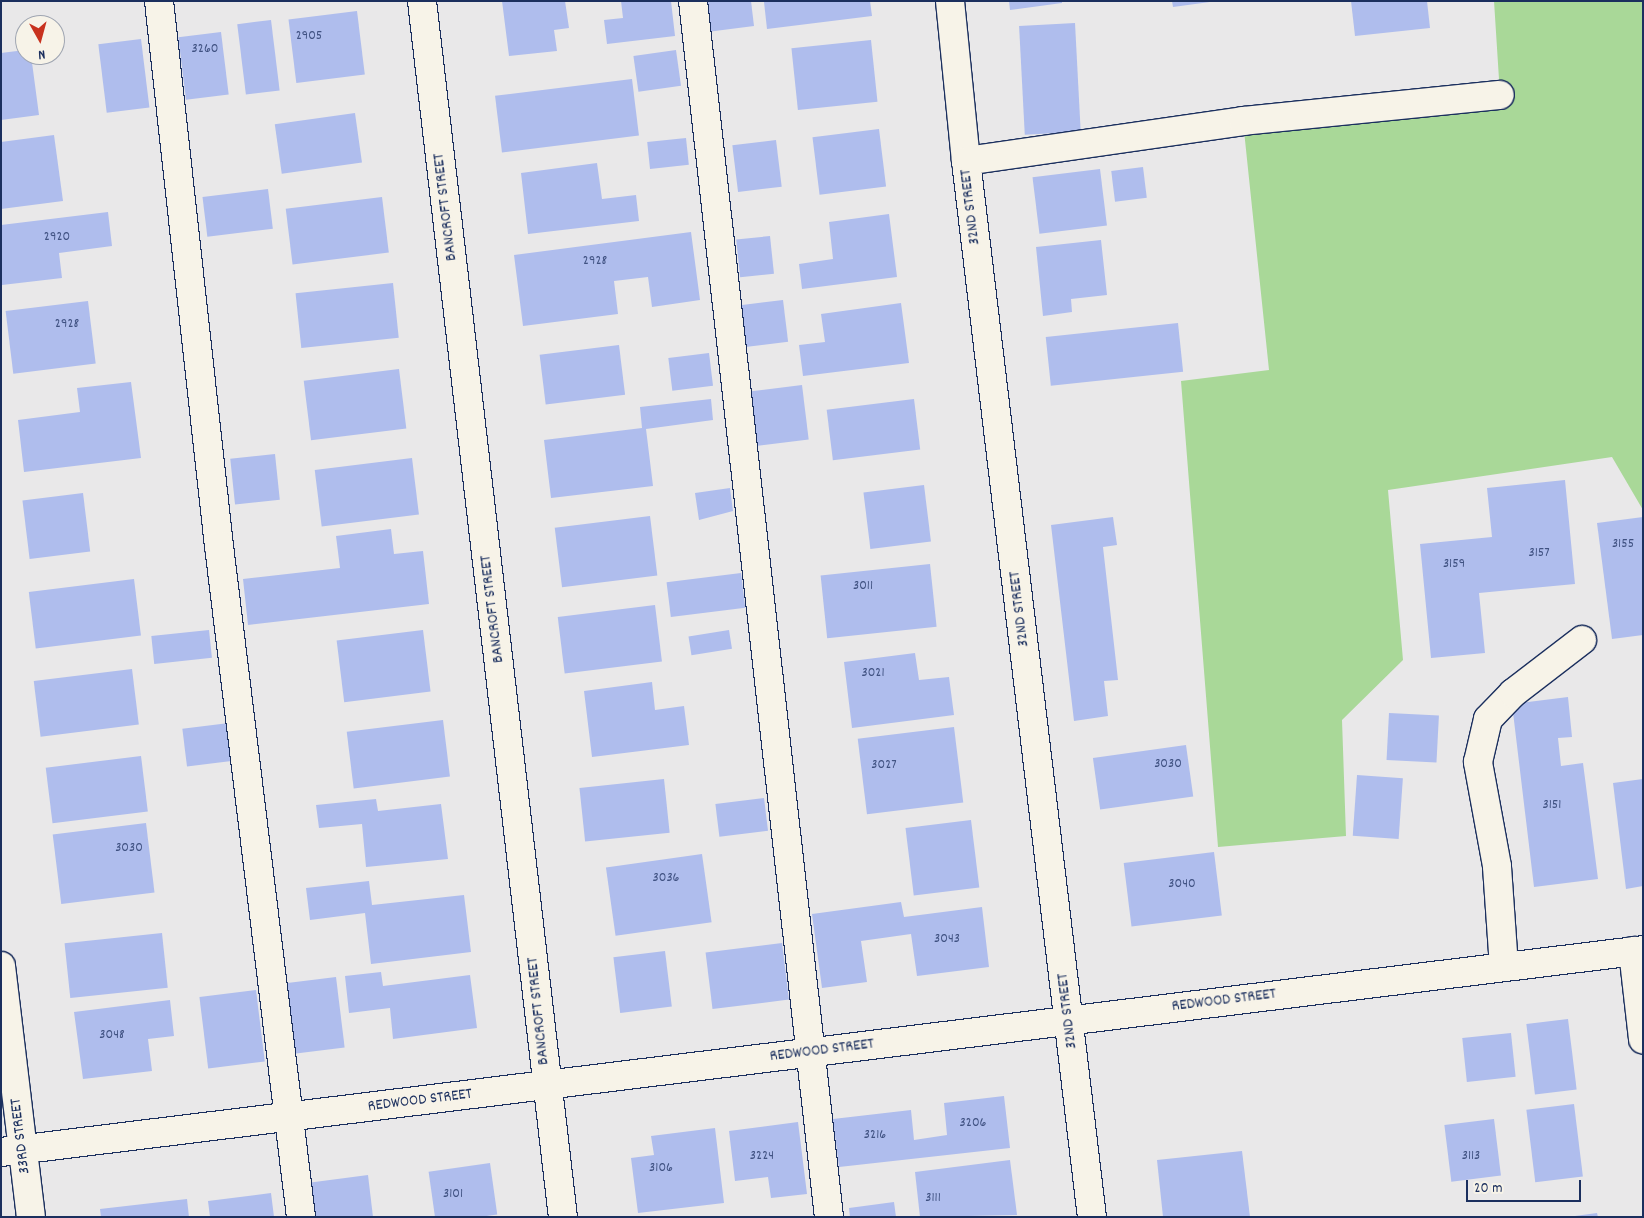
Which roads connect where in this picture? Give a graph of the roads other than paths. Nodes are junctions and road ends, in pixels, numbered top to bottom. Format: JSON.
{"nodes":[{"id":1,"x":159,"y":1,"type":"edge"},
{"id":2,"x":422,"y":1,"type":"edge"},
{"id":3,"x":693,"y":1,"type":"edge"},
{"id":4,"x":950,"y":1,"type":"edge"},
{"id":5,"x":1500,"y":95,"type":"dead end"},
{"id":6,"x":966,"y":161,"type":"junction"},
{"id":7,"x":1582,"y":640,"type":"dead end"},
{"id":8,"x":1638,"y":951,"type":"edge"},
{"id":9,"x":1,"y":966,"type":"edge"},
{"id":10,"x":1504,"y":967,"type":"junction"},
{"id":11,"x":1069,"y":1021,"type":"junction"},
{"id":12,"x":1643,"y":1039,"type":"edge"},
{"id":13,"x":809,"y":1053,"type":"junction"},
{"id":14,"x":547,"y":1085,"type":"junction"},
{"id":15,"x":289,"y":1117,"type":"junction"},
{"id":16,"x":12,"y":1151,"type":"edge"},
{"id":17,"x":31,"y":1217,"type":"edge"},
{"id":18,"x":300,"y":1217,"type":"edge"},
{"id":19,"x":563,"y":1217,"type":"edge"},
{"id":20,"x":829,"y":1217,"type":"edge"},
{"id":21,"x":1092,"y":1217,"type":"edge"}],
"edges":[{"from":1,"to":15,"type":"street"},
{"from":2,"to":14,"type":"street","name":"BANCROFT STREET"},
{"from":3,"to":13,"type":"street"},
{"from":4,"to":6,"type":"street","name":"32ND STREET"},
{"from":5,"to":6,"type":"street"},
{"from":6,"to":11,"type":"street","name":"32ND STREET"},
{"from":7,"to":10,"type":"street"},
{"from":8,"to":10,"type":"street","name":"REDWOOD STREET"},
{"from":8,"to":12,"type":"street"},
{"from":9,"to":16,"type":"street","name":"33RD STREET"},
{"from":10,"to":11,"type":"street","name":"REDWOOD STREET"},
{"from":11,"to":13,"type":"street","name":"REDWOOD STREET"},
{"from":11,"to":21,"type":"street","name":"32ND STREET"},
{"from":13,"to":14,"type":"street","name":"REDWOOD STREET"},
{"from":13,"to":20,"type":"street"},
{"from":14,"to":15,"type":"street","name":"REDWOOD STREET"},
{"from":14,"to":19,"type":"street","name":"BANCROFT STREET"},
{"from":15,"to":16,"type":"street","name":"REDWOOD STREET"},
{"from":15,"to":18,"type":"street"},
{"from":16,"to":17,"type":"street","name":"33RD STREET"}]}
